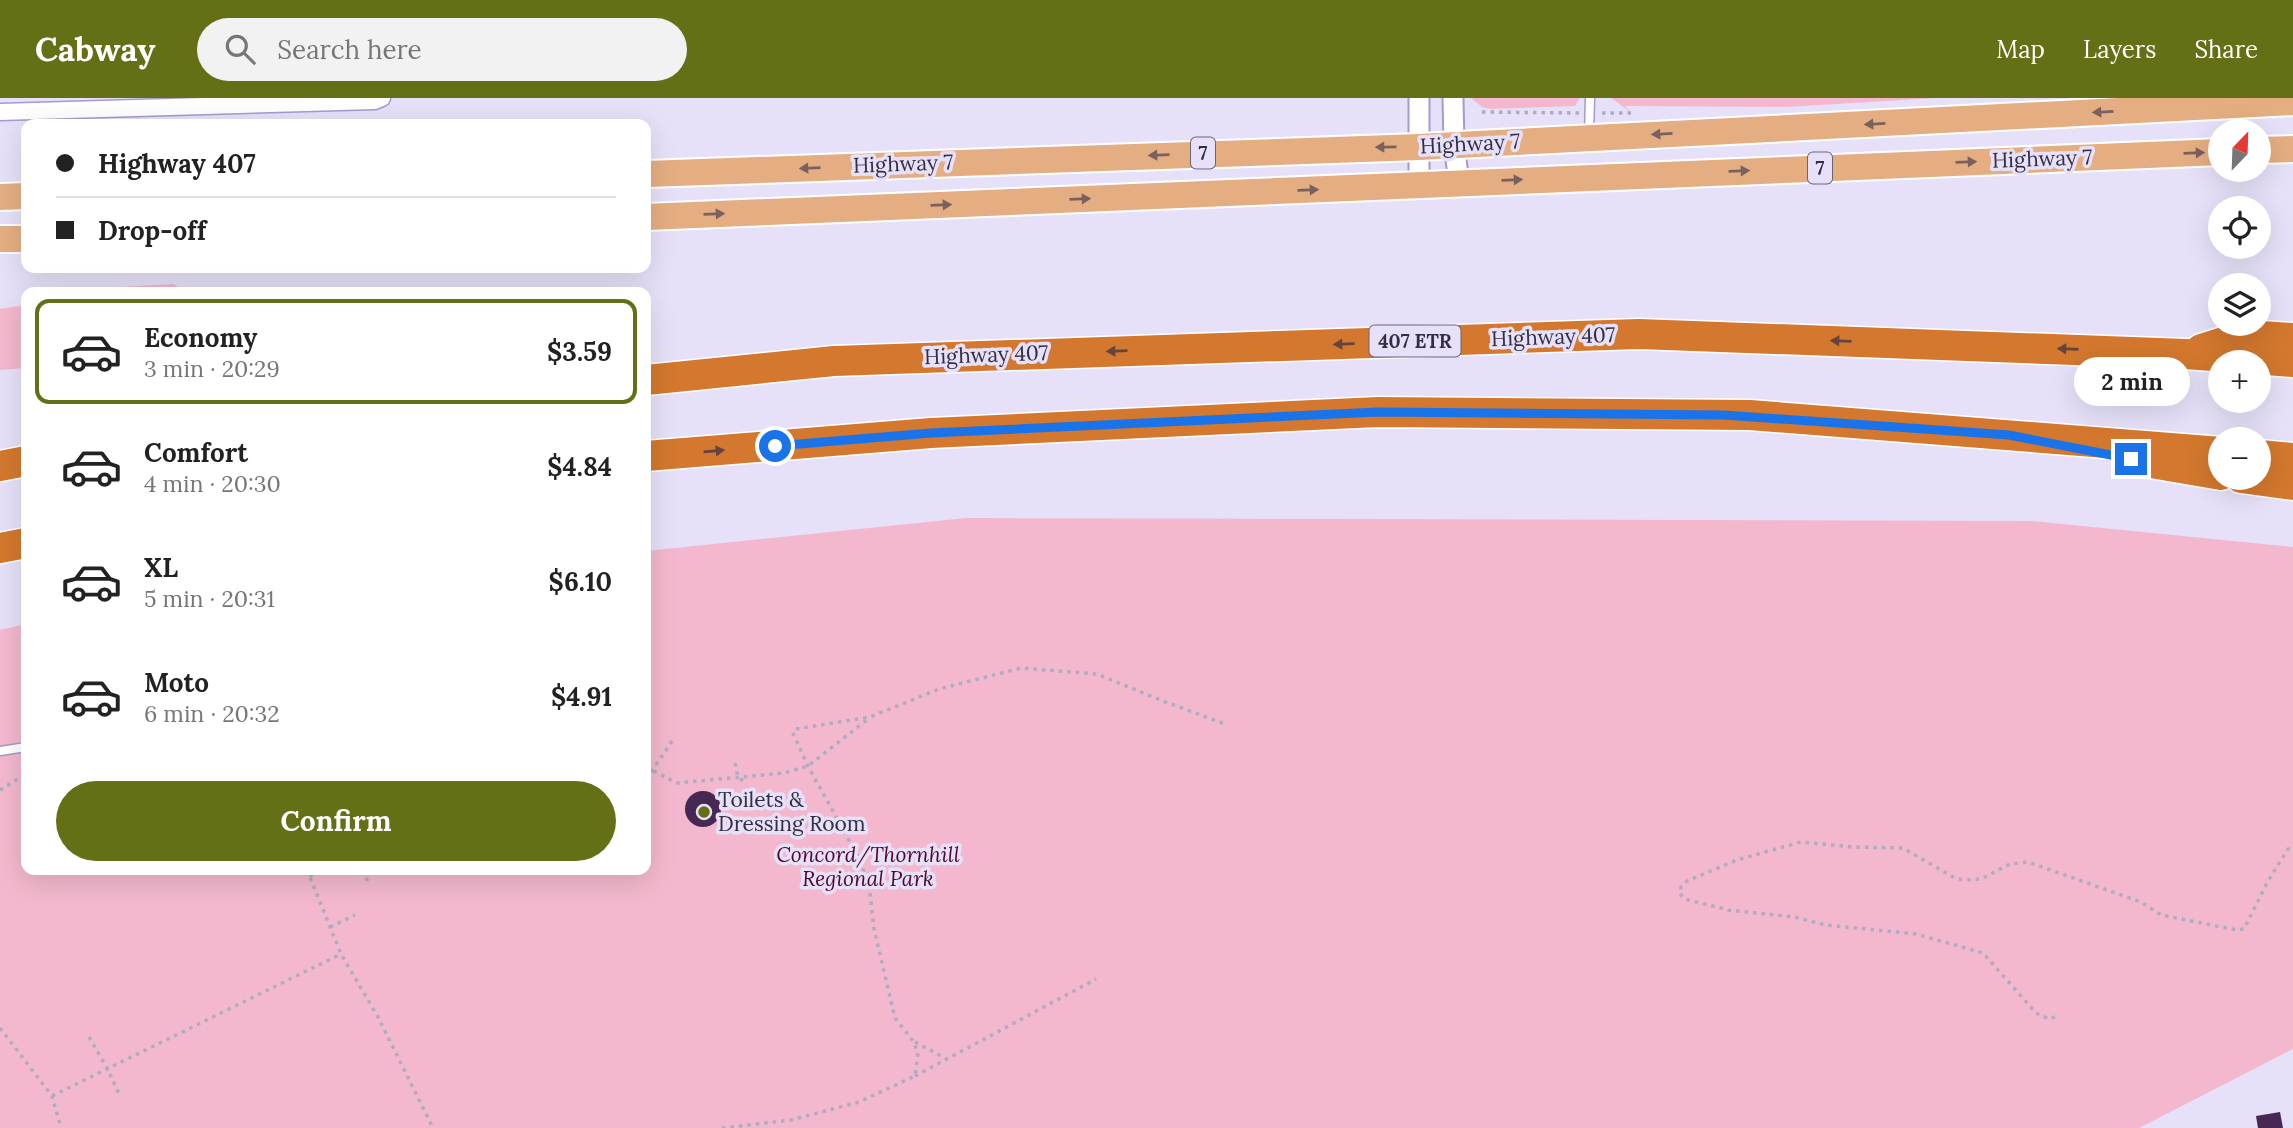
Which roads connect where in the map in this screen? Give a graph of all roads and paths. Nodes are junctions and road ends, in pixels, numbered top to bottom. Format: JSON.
{"nodes":[{"id":1,"x":382,"y":98,"type":"edge"},
{"id":2,"x":1419,"y":98,"type":"edge"},
{"id":3,"x":1452,"y":98,"type":"edge"},
{"id":4,"x":1590,"y":98,"type":"edge"},
{"id":5,"x":2293,"y":102,"type":"edge"},
{"id":6,"x":0,"y":112,"type":"edge"},
{"id":7,"x":1588,"y":137,"type":"junction"},
{"id":8,"x":1454,"y":145,"type":"junction"},
{"id":9,"x":1419,"y":147,"type":"junction"},
{"id":10,"x":2293,"y":149,"type":"edge"},
{"id":11,"x":2272,"y":150,"type":"edge"},
{"id":12,"x":2208,"y":153,"type":"edge"},
{"id":13,"x":651,"y":174,"type":"edge"},
{"id":14,"x":1459,"y":183,"type":"junction"},
{"id":15,"x":1419,"y":186,"type":"junction"},
{"id":16,"x":21,"y":196,"type":"edge"},
{"id":17,"x":0,"y":197,"type":"edge"},
{"id":18,"x":651,"y":217,"type":"edge"},
{"id":19,"x":0,"y":239,"type":"edge"},
{"id":20,"x":21,"y":239,"type":"edge"},
{"id":21,"x":2293,"y":338,"type":"edge"},
{"id":22,"x":2186,"y":354,"type":"junction"},
{"id":23,"x":2293,"y":362,"type":"edge"},
{"id":24,"x":651,"y":379,"type":"edge"},
{"id":25,"x":2009,"y":435,"type":"junction"},
{"id":26,"x":2208,"y":451,"type":"edge"},
{"id":27,"x":651,"y":456,"type":"edge"},
{"id":28,"x":2271,"y":456,"type":"edge"},
{"id":29,"x":2293,"y":458,"type":"edge"},
{"id":30,"x":21,"y":462,"type":"edge"},
{"id":31,"x":0,"y":466,"type":"edge"},
{"id":32,"x":2208,"y":473,"type":"edge"},
{"id":33,"x":2271,"y":482,"type":"edge"},
{"id":34,"x":2293,"y":485,"type":"edge"},
{"id":35,"x":21,"y":544,"type":"edge"},
{"id":36,"x":0,"y":548,"type":"edge"},
{"id":37,"x":870,"y":717,"type":"junction"},
{"id":38,"x":1225,"y":724,"type":"dead end"},
{"id":39,"x":675,"y":737,"type":"dead end"},
{"id":40,"x":21,"y":748,"type":"edge"},
{"id":41,"x":0,"y":751,"type":"edge"},
{"id":42,"x":735,"y":764,"type":"dead end"},
{"id":43,"x":808,"y":766,"type":"junction"},
{"id":44,"x":651,"y":772,"type":"joint"},
{"id":45,"x":21,"y":777,"type":"edge"},
{"id":46,"x":738,"y":777,"type":"junction"},
{"id":47,"x":747,"y":784,"type":"dead end"},
{"id":48,"x":0,"y":790,"type":"edge"},
{"id":49,"x":2293,"y":847,"type":"edge"},
{"id":50,"x":365,"y":875,"type":"edge"},
{"id":51,"x":310,"y":877,"type":"edge"},
{"id":52,"x":369,"y":885,"type":"dead end"},
{"id":53,"x":355,"y":915,"type":"dead end"},
{"id":54,"x":330,"y":927,"type":"junction"},
{"id":55,"x":341,"y":954,"type":"junction"},
{"id":56,"x":1096,"y":979,"type":"dead end"},
{"id":57,"x":2055,"y":1017,"type":"dead end"},
{"id":58,"x":0,"y":1028,"type":"edge"},
{"id":59,"x":89,"y":1037,"type":"dead end"},
{"id":60,"x":913,"y":1041,"type":"junction"},
{"id":61,"x":947,"y":1059,"type":"junction"},
{"id":62,"x":107,"y":1068,"type":"junction"},
{"id":63,"x":915,"y":1076,"type":"junction"},
{"id":64,"x":52,"y":1096,"type":"junction"},
{"id":65,"x":120,"y":1096,"type":"dead end"},
{"id":66,"x":61,"y":1128,"type":"edge"},
{"id":67,"x":433,"y":1128,"type":"edge"},
{"id":68,"x":722,"y":1128,"type":"edge"}],
"edges":[{"from":1,"to":6,"type":"street"},
{"from":2,"to":9,"type":"street"},
{"from":3,"to":8,"type":"street"},
{"from":4,"to":7,"type":"lane"},
{"from":5,"to":7,"type":"main road","name":"Highway 7","number":"7","one_way":true},
{"from":7,"to":8,"type":"main road","name":"Highway 7","number":"7"},
{"from":8,"to":9,"type":"main road","name":"Highway 7","number":"7"},
{"from":8,"to":14,"type":"street"},
{"from":9,"to":13,"type":"main road","name":"Highway 7","number":"7","one_way":true},
{"from":9,"to":15,"type":"street"},
{"from":10,"to":11,"type":"main road"},
{"from":14,"to":12,"type":"main road","name":"Highway 7","number":"7","one_way":true},
{"from":14,"to":15,"type":"main road","name":"Highway 7","number":"7"},
{"from":18,"to":15,"type":"main road","name":"Highway 7","number":"7","one_way":true},
{"from":16,"to":17,"type":"main road"},
{"from":19,"to":20,"type":"main road"},
{"from":21,"to":22,"type":"highway"},
{"from":22,"to":23,"type":"highway","name":"Highway 407","number":"407 ETR"},
{"from":22,"to":24,"type":"highway","name":"Highway 407","number":"407 ETR","one_way":true},
{"from":25,"to":26,"type":"highway"},
{"from":27,"to":25,"type":"highway","one_way":true},
{"from":25,"to":32,"type":"highway"},
{"from":28,"to":29,"type":"highway"},
{"from":30,"to":31,"type":"highway"},
{"from":33,"to":34,"type":"highway"},
{"from":35,"to":36,"type":"highway"},
{"from":37,"to":38,"type":"path"},
{"from":37,"to":43,"type":"path"},
{"from":37,"to":43,"type":"path"},
{"from":39,"to":44,"type":"path"},
{"from":40,"to":41,"type":"lane"},
{"from":42,"to":46,"type":"path"},
{"from":43,"to":46,"type":"path"},
{"from":43,"to":60,"type":"path"},
{"from":44,"to":46,"type":"path"},
{"from":45,"to":48,"type":"path"},
{"from":46,"to":47,"type":"path"},
{"from":49,"to":57,"type":"path"},
{"from":50,"to":52,"type":"path"},
{"from":51,"to":54,"type":"path"},
{"from":53,"to":54,"type":"path"},
{"from":54,"to":55,"type":"path"},
{"from":55,"to":62,"type":"path"},
{"from":55,"to":67,"type":"path"},
{"from":56,"to":61,"type":"path"},
{"from":58,"to":64,"type":"path"},
{"from":59,"to":62,"type":"path"},
{"from":60,"to":61,"type":"path"},
{"from":60,"to":63,"type":"path"},
{"from":61,"to":63,"type":"path"},
{"from":62,"to":64,"type":"path"},
{"from":62,"to":65,"type":"path"},
{"from":63,"to":68,"type":"path"},
{"from":64,"to":66,"type":"path"}]}
